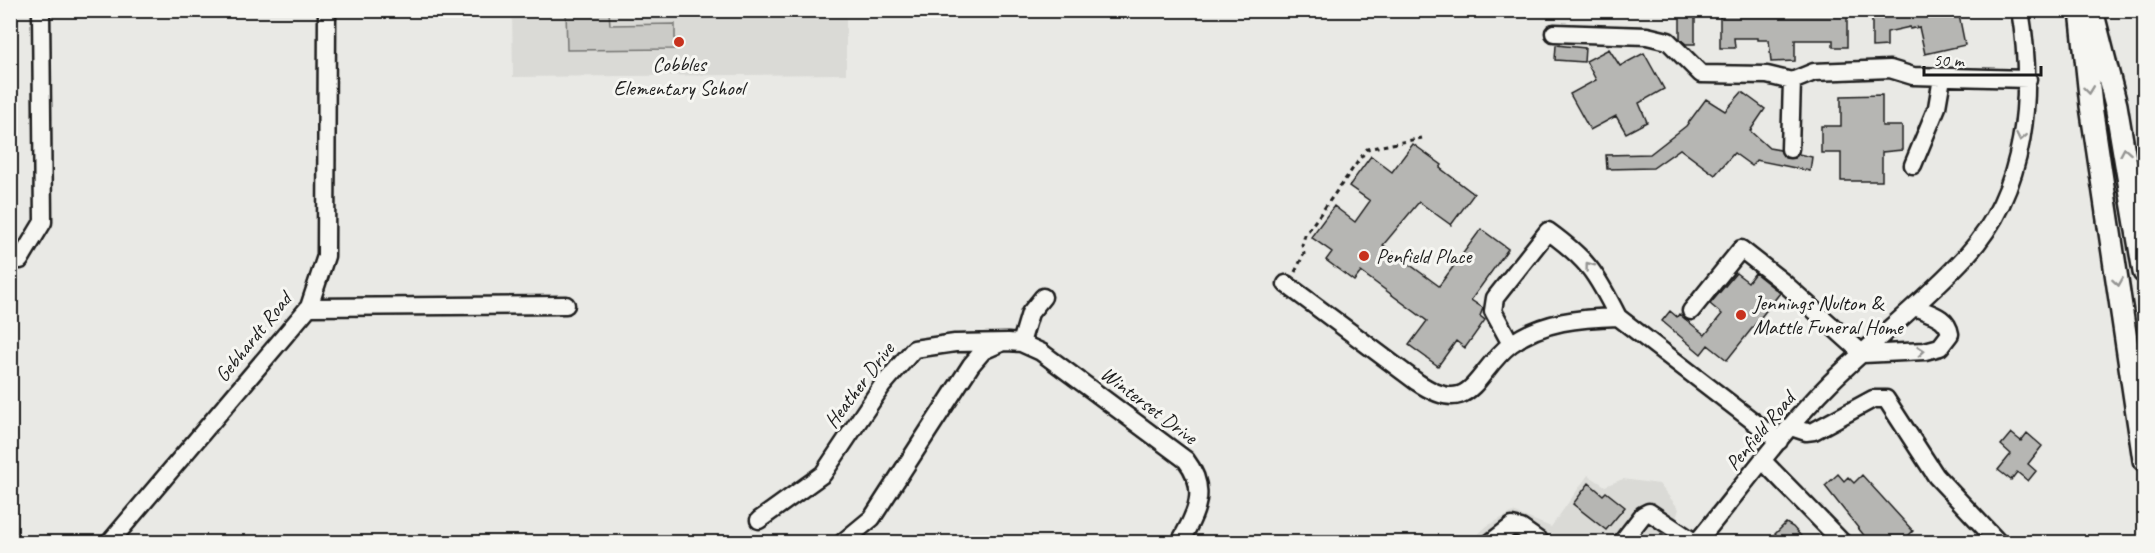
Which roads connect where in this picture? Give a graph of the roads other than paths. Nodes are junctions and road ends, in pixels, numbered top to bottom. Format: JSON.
{"nodes":[{"id":1,"x":41,"y":10,"type":"edge"},
{"id":2,"x":327,"y":10,"type":"edge"},
{"id":3,"x":2020,"y":10,"type":"edge"},
{"id":4,"x":2081,"y":10,"type":"edge"},
{"id":5,"x":2092,"y":10,"type":"edge"},
{"id":6,"x":1554,"y":33,"type":"dead end"},
{"id":7,"x":1942,"y":78,"type":"junction"},
{"id":8,"x":2028,"y":79,"type":"junction"},
{"id":9,"x":1792,"y":81,"type":"junction"},
{"id":10,"x":1790,"y":150,"type":"dead end"},
{"id":11,"x":1912,"y":165,"type":"dead end"},
{"id":12,"x":20,"y":260,"type":"dead end"},
{"id":13,"x":2145,"y":272,"type":"edge"},
{"id":14,"x":1286,"y":284,"type":"road end"},
{"id":15,"x":1043,"y":297,"type":"dead end"},
{"id":16,"x":566,"y":305,"type":"dead end"},
{"id":17,"x":1915,"y":306,"type":"junction"},
{"id":18,"x":309,"y":307,"type":"junction"},
{"id":19,"x":1691,"y":311,"type":"dead end"},
{"id":20,"x":1618,"y":317,"type":"junction"},
{"id":21,"x":1015,"y":343,"type":"junction"},
{"id":22,"x":1511,"y":344,"type":"junction"},
{"id":23,"x":1863,"y":354,"type":"junction"},
{"id":24,"x":1791,"y":427,"type":"junction"},
{"id":25,"x":1779,"y":441,"type":"junction"},
{"id":26,"x":2145,"y":460,"type":"edge"},
{"id":27,"x":1762,"y":461,"type":"junction"},
{"id":28,"x":759,"y":520,"type":"dead end"},
{"id":29,"x":110,"y":543,"type":"edge"},
{"id":30,"x":843,"y":543,"type":"edge"},
{"id":31,"x":1180,"y":543,"type":"edge"},
{"id":32,"x":1491,"y":543,"type":"edge"},
{"id":33,"x":1541,"y":543,"type":"edge"},
{"id":34,"x":1622,"y":543,"type":"edge"},
{"id":35,"x":1696,"y":543,"type":"edge"},
{"id":36,"x":1842,"y":543,"type":"edge"},
{"id":37,"x":1998,"y":543,"type":"edge"}],
"edges":[{"from":1,"to":12,"type":"street"},
{"from":2,"to":18,"type":"street","name":"Gebhardt Road"},
{"from":3,"to":8,"type":"street","name":"Penfield Road"},
{"from":4,"to":26,"type":"main road","one_way":true},
{"from":13,"to":5,"type":"main road","one_way":true},
{"from":6,"to":9,"type":"street"},
{"from":7,"to":8,"type":"street"},
{"from":7,"to":9,"type":"street"},
{"from":7,"to":11,"type":"street"},
{"from":8,"to":17,"type":"street","name":"Penfield Road","one_way":true},
{"from":9,"to":10,"type":"street"},
{"from":14,"to":22,"type":"street"},
{"from":15,"to":21,"type":"street"},
{"from":16,"to":18,"type":"street"},
{"from":17,"to":23,"type":"street","name":"Penfield Road"},
{"from":23,"to":17,"type":"street","one_way":true},
{"from":18,"to":29,"type":"street","name":"Gebhardt Road"},
{"from":19,"to":23,"type":"street"},
{"from":20,"to":22,"type":"street"},
{"from":20,"to":22,"type":"street","one_way":true},
{"from":20,"to":25,"type":"street"},
{"from":21,"to":28,"type":"street","name":"Heather Drive"},
{"from":21,"to":30,"type":"street"},
{"from":21,"to":31,"type":"street","name":"Winterset Drive"},
{"from":23,"to":24,"type":"street","name":"Penfield Road"},
{"from":24,"to":25,"type":"street","name":"Penfield Road"},
{"from":24,"to":37,"type":"street"},
{"from":25,"to":27,"type":"street","name":"Penfield Road"},
{"from":27,"to":35,"type":"street","name":"Penfield Road"},
{"from":27,"to":36,"type":"street"},
{"from":32,"to":33,"type":"street"},
{"from":34,"to":35,"type":"street"}]}
